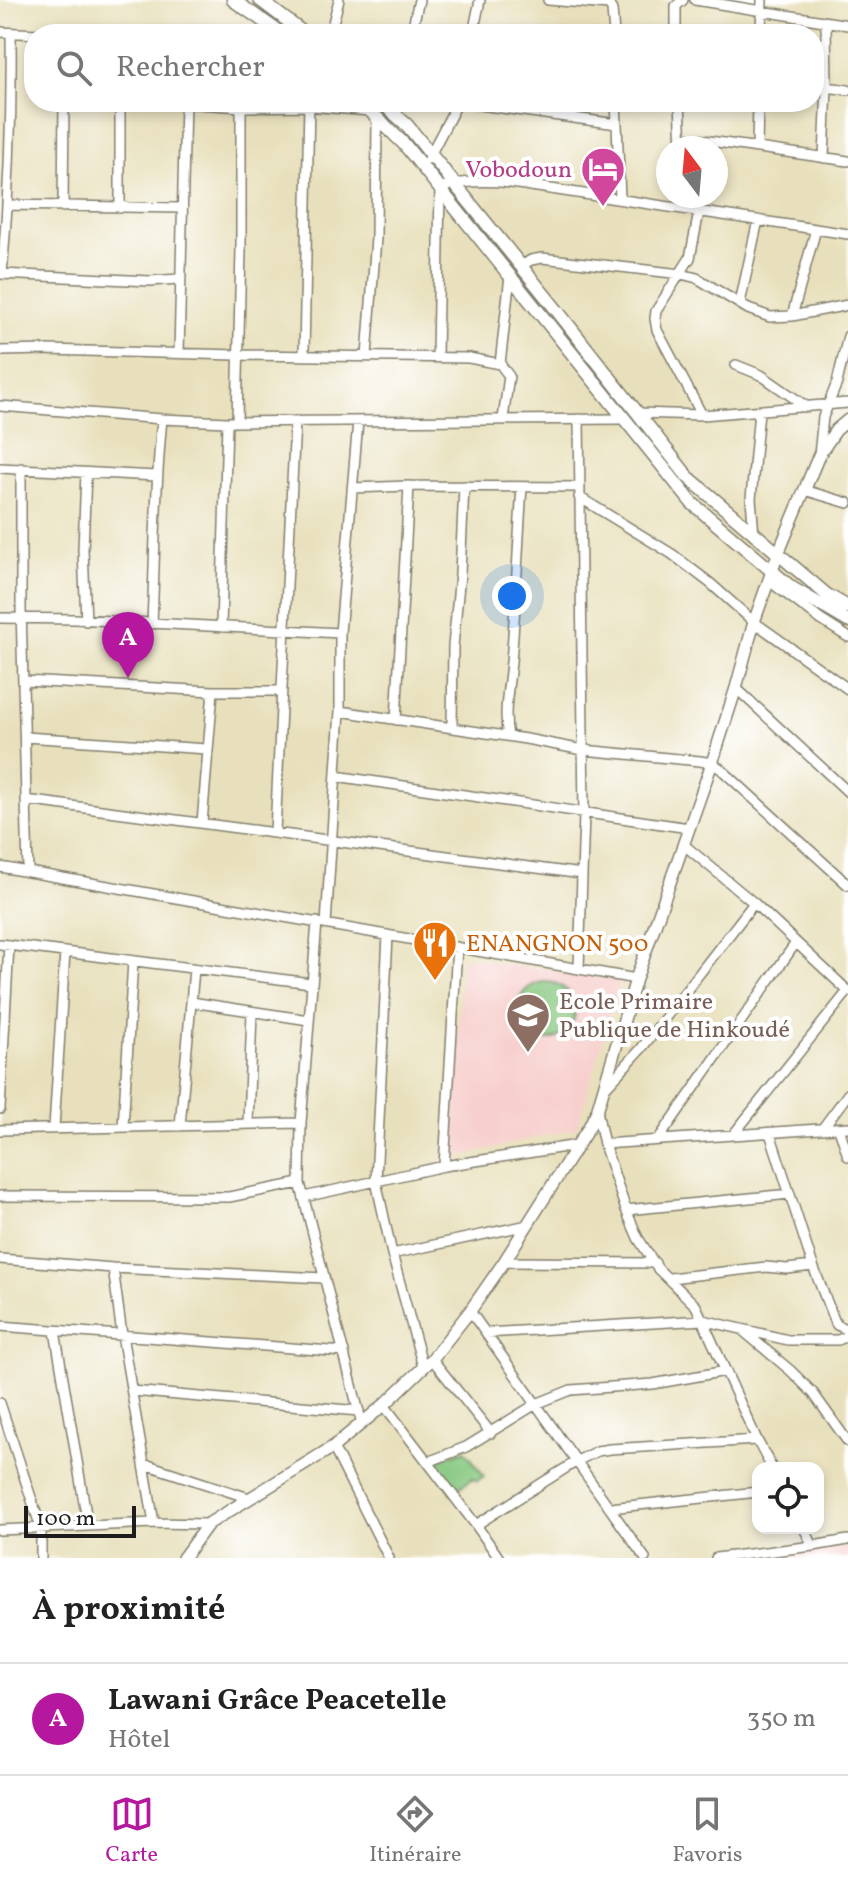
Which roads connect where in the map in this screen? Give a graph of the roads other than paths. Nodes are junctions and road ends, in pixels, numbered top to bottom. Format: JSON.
{"nodes":[{"id":1,"x":233,"y":0,"type":"edge"},
{"id":2,"x":260,"y":0,"type":"edge"},
{"id":3,"x":339,"y":0,"type":"edge"},
{"id":4,"x":419,"y":0,"type":"edge"},
{"id":5,"x":480,"y":0,"type":"edge"},
{"id":6,"x":548,"y":0,"type":"edge"},
{"id":7,"x":683,"y":0,"type":"edge"},
{"id":8,"x":695,"y":0,"type":"edge"},
{"id":9,"x":762,"y":0,"type":"edge"},
{"id":10,"x":762,"y":12,"type":"junction"},
{"id":11,"x":826,"y":22,"type":"junction"},
{"id":12,"x":269,"y":24,"type":"edge"},
{"id":13,"x":292,"y":24,"type":"edge"},
{"id":14,"x":333,"y":24,"type":"edge"},
{"id":15,"x":413,"y":24,"type":"edge"},
{"id":16,"x":475,"y":24,"type":"edge"},
{"id":17,"x":613,"y":24,"type":"edge"},
{"id":18,"x":676,"y":24,"type":"edge"},
{"id":19,"x":761,"y":24,"type":"edge"},
{"id":20,"x":848,"y":25,"type":"edge"},
{"id":21,"x":5,"y":33,"type":"edge"},
{"id":22,"x":827,"y":87,"type":"junction"},
{"id":23,"x":848,"y":90,"type":"edge"},
{"id":24,"x":64,"y":112,"type":"edge"},
{"id":25,"x":120,"y":112,"type":"edge"},
{"id":26,"x":185,"y":112,"type":"edge"},
{"id":27,"x":241,"y":112,"type":"edge"},
{"id":28,"x":308,"y":112,"type":"edge"},
{"id":29,"x":370,"y":112,"type":"edge"},
{"id":30,"x":372,"y":112,"type":"edge"},
{"id":31,"x":398,"y":112,"type":"edge"},
{"id":32,"x":453,"y":112,"type":"edge"},
{"id":33,"x":530,"y":112,"type":"edge"},
{"id":34,"x":616,"y":112,"type":"edge"},
{"id":35,"x":681,"y":112,"type":"edge"},
{"id":36,"x":758,"y":112,"type":"edge"},
{"id":37,"x":617,"y":124,"type":"junction"},
{"id":38,"x":682,"y":136,"type":"edge"},
{"id":39,"x":728,"y":144,"type":"edge"},
{"id":40,"x":757,"y":148,"type":"junction"},
{"id":41,"x":431,"y":155,"type":"junction"},
{"id":42,"x":824,"y":158,"type":"junction"},
{"id":43,"x":848,"y":161,"type":"edge"},
{"id":44,"x":423,"y":167,"type":"junction"},
{"id":45,"x":454,"y":183,"type":"junction"},
{"id":46,"x":440,"y":188,"type":"junction"},
{"id":47,"x":620,"y":199,"type":"junction"},
{"id":48,"x":8,"y":205,"type":"junction"},
{"id":49,"x":63,"y":207,"type":"junction"},
{"id":50,"x":120,"y":208,"type":"junction"},
{"id":51,"x":181,"y":208,"type":"junction"},
{"id":52,"x":685,"y":209,"type":"joint"},
{"id":53,"x":699,"y":212,"type":"junction"},
{"id":54,"x":758,"y":220,"type":"junction"},
{"id":55,"x":816,"y":229,"type":"junction"},
{"id":56,"x":848,"y":234,"type":"edge"},
{"id":57,"x":521,"y":266,"type":"junction"},
{"id":58,"x":1,"y":274,"type":"edge"},
{"id":59,"x":681,"y":274,"type":"junction"},
{"id":60,"x":510,"y":275,"type":"junction"},
{"id":61,"x":179,"y":279,"type":"junction"},
{"id":62,"x":740,"y":303,"type":"junction"},
{"id":63,"x":848,"y":305,"type":"edge"},
{"id":64,"x":792,"y":316,"type":"junction"},
{"id":65,"x":848,"y":336,"type":"edge"},
{"id":66,"x":0,"y":351,"type":"edge"},
{"id":67,"x":179,"y":353,"type":"junction"},
{"id":68,"x":237,"y":355,"type":"junction"},
{"id":69,"x":304,"y":355,"type":"junction"},
{"id":70,"x":367,"y":356,"type":"junction"},
{"id":71,"x":437,"y":357,"type":"junction"},
{"id":72,"x":500,"y":364,"type":"junction"},
{"id":73,"x":736,"y":365,"type":"dead end"},
{"id":74,"x":848,"y":403,"type":"edge"},
{"id":75,"x":829,"y":405,"type":"junction"},
{"id":76,"x":0,"y":406,"type":"edge"},
{"id":77,"x":807,"y":407,"type":"junction"},
{"id":78,"x":759,"y":411,"type":"junction"},
{"id":79,"x":638,"y":413,"type":"junction"},
{"id":80,"x":702,"y":415,"type":"junction"},
{"id":81,"x":162,"y":419,"type":"junction"},
{"id":82,"x":503,"y":419,"type":"junction"},
{"id":83,"x":579,"y":419,"type":"junction"},
{"id":84,"x":622,"y":419,"type":"junction"},
{"id":85,"x":848,"y":420,"type":"edge"},
{"id":86,"x":232,"y":421,"type":"junction"},
{"id":87,"x":295,"y":421,"type":"junction"},
{"id":88,"x":358,"y":421,"type":"junction"},
{"id":89,"x":819,"y":455,"type":"junction"},
{"id":90,"x":0,"y":468,"type":"edge"},
{"id":91,"x":21,"y":468,"type":"junction"},
{"id":92,"x":86,"y":473,"type":"junction"},
{"id":93,"x":156,"y":476,"type":"junction"},
{"id":94,"x":409,"y":486,"type":"junction"},
{"id":95,"x":464,"y":486,"type":"junction"},
{"id":96,"x":522,"y":487,"type":"junction"},
{"id":97,"x":352,"y":488,"type":"junction"},
{"id":98,"x":804,"y":490,"type":"junction"},
{"id":99,"x":579,"y":492,"type":"junction"},
{"id":100,"x":848,"y":503,"type":"edge"},
{"id":101,"x":754,"y":535,"type":"junction"},
{"id":102,"x":778,"y":554,"type":"junction"},
{"id":103,"x":771,"y":576,"type":"junction"},
{"id":104,"x":848,"y":607,"type":"edge"},
{"id":105,"x":0,"y":618,"type":"edge"},
{"id":106,"x":22,"y":619,"type":"junction"},
{"id":107,"x":86,"y":621,"type":"junction"},
{"id":108,"x":848,"y":621,"type":"edge"},
{"id":109,"x":754,"y":622,"type":"junction"},
{"id":110,"x":152,"y":624,"type":"junction"},
{"id":111,"x":221,"y":627,"type":"junction"},
{"id":112,"x":285,"y":630,"type":"junction"},
{"id":113,"x":340,"y":633,"type":"junction"},
{"id":114,"x":848,"y":637,"type":"edge"},
{"id":115,"x":24,"y":681,"type":"junction"},
{"id":116,"x":736,"y":688,"type":"junction"},
{"id":117,"x":848,"y":689,"type":"edge"},
{"id":118,"x":213,"y":691,"type":"junction"},
{"id":119,"x":282,"y":691,"type":"junction"},
{"id":120,"x":340,"y":711,"type":"junction"},
{"id":121,"x":396,"y":720,"type":"junction"},
{"id":122,"x":452,"y":728,"type":"junction"},
{"id":123,"x":508,"y":736,"type":"junction"},
{"id":124,"x":25,"y":737,"type":"junction"},
{"id":125,"x":207,"y":749,"type":"junction"},
{"id":126,"x":583,"y":750,"type":"junction"},
{"id":127,"x":712,"y":763,"type":"junction"},
{"id":128,"x":336,"y":776,"type":"junction"},
{"id":129,"x":848,"y":792,"type":"edge"},
{"id":130,"x":26,"y":800,"type":"junction"},
{"id":131,"x":584,"y":814,"type":"junction"},
{"id":132,"x":202,"y":823,"type":"junction"},
{"id":133,"x":689,"y":828,"type":"junction"},
{"id":134,"x":275,"y":832,"type":"junction"},
{"id":135,"x":331,"y":841,"type":"junction"},
{"id":136,"x":683,"y":844,"type":"junction"},
{"id":137,"x":0,"y":867,"type":"edge"},
{"id":138,"x":28,"y":872,"type":"junction"},
{"id":139,"x":582,"y":874,"type":"junction"},
{"id":140,"x":848,"y":885,"type":"edge"},
{"id":141,"x":754,"y":903,"type":"junction"},
{"id":142,"x":322,"y":923,"type":"junction"},
{"id":143,"x":388,"y":935,"type":"junction"},
{"id":144,"x":795,"y":944,"type":"junction"},
{"id":145,"x":5,"y":945,"type":"edge"},
{"id":146,"x":457,"y":947,"type":"junction"},
{"id":147,"x":65,"y":952,"type":"junction"},
{"id":148,"x":133,"y":961,"type":"junction"},
{"id":149,"x":194,"y":969,"type":"junction"},
{"id":150,"x":579,"y":969,"type":"junction"},
{"id":151,"x":636,"y":979,"type":"junction"},
{"id":152,"x":311,"y":983,"type":"junction"},
{"id":153,"x":848,"y":991,"type":"edge"},
{"id":154,"x":191,"y":1002,"type":"junction"},
{"id":155,"x":252,"y":1012,"type":"junction"},
{"id":156,"x":309,"y":1020,"type":"junction"},
{"id":157,"x":604,"y":1089,"type":"junction"},
{"id":158,"x":848,"y":1094,"type":"edge"},
{"id":159,"x":0,"y":1109,"type":"edge"},
{"id":160,"x":597,"y":1111,"type":"junction"},
{"id":161,"x":301,"y":1123,"type":"junction"},
{"id":162,"x":248,"y":1124,"type":"junction"},
{"id":163,"x":180,"y":1126,"type":"junction"},
{"id":164,"x":123,"y":1127,"type":"junction"},
{"id":165,"x":54,"y":1128,"type":"junction"},
{"id":166,"x":843,"y":1128,"type":"edge"},
{"id":167,"x":822,"y":1129,"type":"junction"},
{"id":168,"x":0,"y":1130,"type":"edge"},
{"id":169,"x":770,"y":1133,"type":"junction"},
{"id":170,"x":733,"y":1135,"type":"junction"},
{"id":171,"x":658,"y":1140,"type":"junction"},
{"id":172,"x":604,"y":1144,"type":"junction"},
{"id":173,"x":578,"y":1145,"type":"junction"},
{"id":174,"x":848,"y":1156,"type":"edge"},
{"id":175,"x":444,"y":1166,"type":"junction"},
{"id":176,"x":376,"y":1181,"type":"junction"},
{"id":177,"x":300,"y":1183,"type":"junction"},
{"id":178,"x":790,"y":1194,"type":"junction"},
{"id":179,"x":0,"y":1196,"type":"edge"},
{"id":180,"x":304,"y":1197,"type":"junction"},
{"id":181,"x":626,"y":1210,"type":"junction"},
{"id":182,"x":528,"y":1225,"type":"junction"},
{"id":183,"x":392,"y":1254,"type":"junction"},
{"id":184,"x":0,"y":1259,"type":"edge"},
{"id":185,"x":504,"y":1262,"type":"junction"},
{"id":186,"x":655,"y":1263,"type":"junction"},
{"id":187,"x":813,"y":1266,"type":"junction"},
{"id":188,"x":113,"y":1268,"type":"junction"},
{"id":189,"x":324,"y":1278,"type":"junction"},
{"id":190,"x":670,"y":1278,"type":"junction"},
{"id":191,"x":470,"y":1311,"type":"junction"},
{"id":192,"x":703,"y":1320,"type":"junction"},
{"id":193,"x":0,"y":1326,"type":"edge"},
{"id":194,"x":740,"y":1328,"type":"junction"},
{"id":195,"x":848,"y":1330,"type":"edge"},
{"id":196,"x":55,"y":1331,"type":"junction"},
{"id":197,"x":486,"y":1333,"type":"junction"},
{"id":198,"x":122,"y":1335,"type":"junction"},
{"id":199,"x":848,"y":1336,"type":"edge"},
{"id":200,"x":344,"y":1352,"type":"junction"},
{"id":201,"x":428,"y":1363,"type":"junction"},
{"id":202,"x":726,"y":1371,"type":"junction"},
{"id":203,"x":132,"y":1391,"type":"junction"},
{"id":204,"x":0,"y":1403,"type":"edge"},
{"id":205,"x":536,"y":1404,"type":"junction"},
{"id":206,"x":384,"y":1405,"type":"junction"},
{"id":207,"x":359,"y":1411,"type":"junction"},
{"id":208,"x":362,"y":1424,"type":"junction"},
{"id":209,"x":491,"y":1433,"type":"junction"},
{"id":210,"x":757,"y":1440,"type":"junction"},
{"id":211,"x":848,"y":1442,"type":"edge"},
{"id":212,"x":333,"y":1447,"type":"junction"},
{"id":213,"x":577,"y":1461,"type":"junction"},
{"id":214,"x":428,"y":1462,"type":"junction"},
{"id":215,"x":769,"y":1462,"type":"edge"},
{"id":216,"x":145,"y":1464,"type":"junction"},
{"id":217,"x":752,"y":1493,"type":"edge"},
{"id":218,"x":249,"y":1498,"type":"junction"},
{"id":219,"x":610,"y":1508,"type":"junction"},
{"id":220,"x":154,"y":1523,"type":"junction"},
{"id":221,"x":208,"y":1524,"type":"junction"},
{"id":222,"x":476,"y":1525,"type":"junction"},
{"id":223,"x":88,"y":1526,"type":"junction"},
{"id":224,"x":41,"y":1528,"type":"junction"},
{"id":225,"x":0,"y":1530,"type":"edge"},
{"id":226,"x":807,"y":1534,"type":"edge"},
{"id":227,"x":848,"y":1540,"type":"edge"},
{"id":228,"x":813,"y":1546,"type":"junction"},
{"id":229,"x":41,"y":1558,"type":"edge"},
{"id":230,"x":183,"y":1558,"type":"edge"},
{"id":231,"x":389,"y":1558,"type":"edge"},
{"id":232,"x":499,"y":1558,"type":"edge"},
{"id":233,"x":645,"y":1558,"type":"edge"},
{"id":234,"x":716,"y":1558,"type":"edge"}],
"edges":[{"from":1,"to":12,"type":"main road"},
{"from":2,"to":13,"type":"main road"},
{"from":3,"to":14,"type":"street"},
{"from":4,"to":15,"type":"street"},
{"from":5,"to":16,"type":"street"},
{"from":6,"to":17,"type":"street"},
{"from":7,"to":18,"type":"street"},
{"from":8,"to":10,"type":"street"},
{"from":9,"to":10,"type":"street"},
{"from":10,"to":11,"type":"street"},
{"from":10,"to":19,"type":"street"},
{"from":11,"to":20,"type":"street"},
{"from":11,"to":22,"type":"street"},
{"from":21,"to":48,"type":"street"},
{"from":22,"to":23,"type":"street"},
{"from":22,"to":42,"type":"street"},
{"from":24,"to":49,"type":"street"},
{"from":25,"to":50,"type":"street"},
{"from":26,"to":51,"type":"street"},
{"from":27,"to":68,"type":"street"},
{"from":28,"to":69,"type":"street"},
{"from":29,"to":70,"type":"street"},
{"from":30,"to":44,"type":"main road"},
{"from":31,"to":41,"type":"main road"},
{"from":32,"to":41,"type":"street"},
{"from":33,"to":37,"type":"street"},
{"from":34,"to":37,"type":"street"},
{"from":35,"to":38,"type":"street"},
{"from":36,"to":40,"type":"street"},
{"from":37,"to":47,"type":"street"},
{"from":39,"to":40,"type":"street"},
{"from":40,"to":42,"type":"street"},
{"from":41,"to":44,"type":"street"},
{"from":41,"to":45,"type":"main road"},
{"from":42,"to":43,"type":"street"},
{"from":44,"to":46,"type":"main road"},
{"from":45,"to":46,"type":"street"},
{"from":45,"to":47,"type":"street"},
{"from":45,"to":57,"type":"main road"},
{"from":46,"to":60,"type":"main road"},
{"from":46,"to":71,"type":"street"},
{"from":47,"to":52,"type":"street"},
{"from":48,"to":49,"type":"street"},
{"from":48,"to":58,"type":"street"},
{"from":49,"to":50,"type":"street"},
{"from":50,"to":51,"type":"street"},
{"from":51,"to":61,"type":"street"},
{"from":52,"to":53,"type":"street"},
{"from":53,"to":54,"type":"street"},
{"from":53,"to":59,"type":"street"},
{"from":54,"to":55,"type":"street"},
{"from":54,"to":62,"type":"street"},
{"from":55,"to":56,"type":"street"},
{"from":55,"to":64,"type":"street"},
{"from":57,"to":59,"type":"street"},
{"from":57,"to":79,"type":"main road"},
{"from":58,"to":61,"type":"street"},
{"from":59,"to":62,"type":"street"},
{"from":59,"to":80,"type":"street"},
{"from":60,"to":72,"type":"street"},
{"from":60,"to":84,"type":"main road"},
{"from":61,"to":67,"type":"street"},
{"from":62,"to":64,"type":"street"},
{"from":63,"to":64,"type":"street"},
{"from":65,"to":75,"type":"street"},
{"from":66,"to":67,"type":"street"},
{"from":67,"to":68,"type":"street"},
{"from":68,"to":69,"type":"street"},
{"from":68,"to":86,"type":"street"},
{"from":69,"to":70,"type":"street"},
{"from":70,"to":71,"type":"street"},
{"from":71,"to":72,"type":"street"},
{"from":72,"to":82,"type":"street"},
{"from":73,"to":77,"type":"street"},
{"from":74,"to":75,"type":"street"},
{"from":75,"to":77,"type":"street"},
{"from":75,"to":89,"type":"street"},
{"from":76,"to":81,"type":"street"},
{"from":77,"to":78,"type":"street"},
{"from":78,"to":80,"type":"street"},
{"from":78,"to":101,"type":"street"},
{"from":79,"to":80,"type":"street"},
{"from":79,"to":101,"type":"main road"},
{"from":81,"to":86,"type":"street"},
{"from":81,"to":93,"type":"street"},
{"from":82,"to":83,"type":"street"},
{"from":82,"to":88,"type":"street"},
{"from":83,"to":84,"type":"street"},
{"from":83,"to":99,"type":"street"},
{"from":84,"to":103,"type":"main road"},
{"from":85,"to":89,"type":"street"},
{"from":86,"to":87,"type":"street"},
{"from":86,"to":111,"type":"street"},
{"from":87,"to":88,"type":"street"},
{"from":87,"to":112,"type":"street"},
{"from":88,"to":97,"type":"street"},
{"from":89,"to":98,"type":"street"},
{"from":90,"to":91,"type":"street"},
{"from":91,"to":92,"type":"street"},
{"from":91,"to":106,"type":"street"},
{"from":92,"to":93,"type":"street"},
{"from":92,"to":107,"type":"street"},
{"from":93,"to":110,"type":"street"},
{"from":94,"to":95,"type":"street"},
{"from":94,"to":97,"type":"street"},
{"from":94,"to":121,"type":"street"},
{"from":95,"to":96,"type":"street"},
{"from":95,"to":122,"type":"street"},
{"from":96,"to":99,"type":"street"},
{"from":96,"to":123,"type":"street"},
{"from":97,"to":113,"type":"street"},
{"from":98,"to":100,"type":"street"},
{"from":98,"to":102,"type":"street"},
{"from":99,"to":109,"type":"street"},
{"from":99,"to":126,"type":"street"},
{"from":101,"to":102,"type":"main road"},
{"from":102,"to":103,"type":"street"},
{"from":102,"to":104,"type":"main road"},
{"from":103,"to":108,"type":"main road"},
{"from":103,"to":109,"type":"street"},
{"from":103,"to":114,"type":"street"},
{"from":105,"to":106,"type":"street"},
{"from":106,"to":107,"type":"street"},
{"from":106,"to":115,"type":"street"},
{"from":107,"to":110,"type":"street"},
{"from":109,"to":116,"type":"street"},
{"from":109,"to":117,"type":"street"},
{"from":110,"to":111,"type":"street"},
{"from":111,"to":112,"type":"street"},
{"from":112,"to":113,"type":"street"},
{"from":112,"to":119,"type":"street"},
{"from":113,"to":120,"type":"street"},
{"from":115,"to":118,"type":"street"},
{"from":115,"to":124,"type":"street"},
{"from":116,"to":127,"type":"street"},
{"from":116,"to":129,"type":"street"},
{"from":118,"to":119,"type":"street"},
{"from":118,"to":125,"type":"street"},
{"from":119,"to":134,"type":"street"},
{"from":120,"to":121,"type":"street"},
{"from":120,"to":128,"type":"street"},
{"from":121,"to":122,"type":"street"},
{"from":122,"to":123,"type":"street"},
{"from":123,"to":126,"type":"street"},
{"from":124,"to":125,"type":"street"},
{"from":124,"to":130,"type":"street"},
{"from":125,"to":132,"type":"street"},
{"from":126,"to":127,"type":"street"},
{"from":126,"to":131,"type":"street"},
{"from":127,"to":133,"type":"street"},
{"from":127,"to":140,"type":"street"},
{"from":128,"to":131,"type":"street"},
{"from":128,"to":135,"type":"street"},
{"from":130,"to":132,"type":"street"},
{"from":130,"to":138,"type":"street"},
{"from":131,"to":133,"type":"street"},
{"from":131,"to":139,"type":"street"},
{"from":132,"to":134,"type":"street"},
{"from":133,"to":136,"type":"street"},
{"from":134,"to":135,"type":"street"},
{"from":135,"to":139,"type":"street"},
{"from":135,"to":142,"type":"street"},
{"from":136,"to":141,"type":"street"},
{"from":136,"to":151,"type":"street"},
{"from":137,"to":138,"type":"street"},
{"from":138,"to":142,"type":"street"},
{"from":139,"to":150,"type":"street"},
{"from":141,"to":144,"type":"street"},
{"from":141,"to":157,"type":"street"},
{"from":142,"to":143,"type":"street"},
{"from":142,"to":152,"type":"street"},
{"from":143,"to":146,"type":"street"},
{"from":143,"to":176,"type":"street"},
{"from":144,"to":153,"type":"street"},
{"from":144,"to":171,"type":"street"},
{"from":145,"to":147,"type":"street"},
{"from":145,"to":159,"type":"street"},
{"from":146,"to":150,"type":"street"},
{"from":146,"to":175,"type":"street"},
{"from":147,"to":148,"type":"street"},
{"from":147,"to":165,"type":"street"},
{"from":148,"to":149,"type":"street"},
{"from":148,"to":164,"type":"street"},
{"from":149,"to":152,"type":"street"},
{"from":149,"to":154,"type":"street"},
{"from":150,"to":151,"type":"street"},
{"from":151,"to":157,"type":"street"},
{"from":152,"to":156,"type":"street"},
{"from":153,"to":170,"type":"street"},
{"from":154,"to":155,"type":"street"},
{"from":154,"to":163,"type":"street"},
{"from":155,"to":156,"type":"street"},
{"from":155,"to":162,"type":"street"},
{"from":156,"to":161,"type":"street"},
{"from":157,"to":160,"type":"street"},
{"from":158,"to":167,"type":"street"},
{"from":160,"to":172,"type":"street"},
{"from":160,"to":173,"type":"street"},
{"from":161,"to":162,"type":"street"},
{"from":161,"to":177,"type":"street"},
{"from":162,"to":163,"type":"street"},
{"from":163,"to":164,"type":"street"},
{"from":164,"to":165,"type":"street"},
{"from":165,"to":168,"type":"street"},
{"from":166,"to":167,"type":"street"},
{"from":166,"to":174,"type":"street"},
{"from":167,"to":169,"type":"street"},
{"from":169,"to":170,"type":"street"},
{"from":169,"to":178,"type":"street"},
{"from":170,"to":171,"type":"street"},
{"from":171,"to":172,"type":"street"},
{"from":172,"to":181,"type":"street"},
{"from":173,"to":175,"type":"street"},
{"from":173,"to":182,"type":"street"},
{"from":175,"to":176,"type":"street"},
{"from":176,"to":180,"type":"street"},
{"from":176,"to":183,"type":"street"},
{"from":177,"to":179,"type":"street"},
{"from":177,"to":180,"type":"street"},
{"from":178,"to":181,"type":"street"},
{"from":178,"to":187,"type":"street"},
{"from":180,"to":189,"type":"street"},
{"from":181,"to":186,"type":"street"},
{"from":182,"to":183,"type":"street"},
{"from":182,"to":185,"type":"street"},
{"from":183,"to":201,"type":"street"},
{"from":184,"to":188,"type":"street"},
{"from":185,"to":186,"type":"street"},
{"from":185,"to":191,"type":"street"},
{"from":186,"to":190,"type":"street"},
{"from":187,"to":190,"type":"street"},
{"from":187,"to":195,"type":"street"},
{"from":188,"to":189,"type":"street"},
{"from":188,"to":198,"type":"street"},
{"from":189,"to":200,"type":"street"},
{"from":190,"to":192,"type":"street"},
{"from":191,"to":197,"type":"street"},
{"from":191,"to":201,"type":"street"},
{"from":192,"to":194,"type":"street"},
{"from":192,"to":197,"type":"street"},
{"from":192,"to":202,"type":"street"},
{"from":193,"to":196,"type":"street"},
{"from":194,"to":199,"type":"street"},
{"from":194,"to":211,"type":"street"},
{"from":196,"to":198,"type":"street"},
{"from":196,"to":223,"type":"street"},
{"from":197,"to":205,"type":"street"},
{"from":198,"to":200,"type":"street"},
{"from":198,"to":203,"type":"street"},
{"from":200,"to":207,"type":"street"},
{"from":201,"to":206,"type":"street"},
{"from":201,"to":209,"type":"street"},
{"from":202,"to":205,"type":"street"},
{"from":202,"to":210,"type":"street"},
{"from":203,"to":207,"type":"street"},
{"from":203,"to":216,"type":"street"},
{"from":204,"to":224,"type":"street"},
{"from":205,"to":209,"type":"street"},
{"from":205,"to":213,"type":"street"},
{"from":206,"to":208,"type":"street"},
{"from":206,"to":214,"type":"street"},
{"from":207,"to":208,"type":"street"},
{"from":208,"to":212,"type":"street"},
{"from":209,"to":214,"type":"street"},
{"from":210,"to":213,"type":"street"},
{"from":210,"to":215,"type":"street"},
{"from":212,"to":218,"type":"street"},
{"from":212,"to":231,"type":"street"},
{"from":213,"to":219,"type":"street"},
{"from":213,"to":222,"type":"street"},
{"from":214,"to":222,"type":"street"},
{"from":216,"to":218,"type":"street"},
{"from":216,"to":220,"type":"street"},
{"from":217,"to":219,"type":"street"},
{"from":218,"to":221,"type":"street"},
{"from":219,"to":233,"type":"street"},
{"from":220,"to":221,"type":"street"},
{"from":220,"to":223,"type":"street"},
{"from":221,"to":230,"type":"street"},
{"from":222,"to":232,"type":"street"},
{"from":223,"to":224,"type":"street"},
{"from":224,"to":225,"type":"street"},
{"from":224,"to":229,"type":"street"},
{"from":226,"to":228,"type":"street"},
{"from":227,"to":228,"type":"street"},
{"from":228,"to":234,"type":"street"}]}
